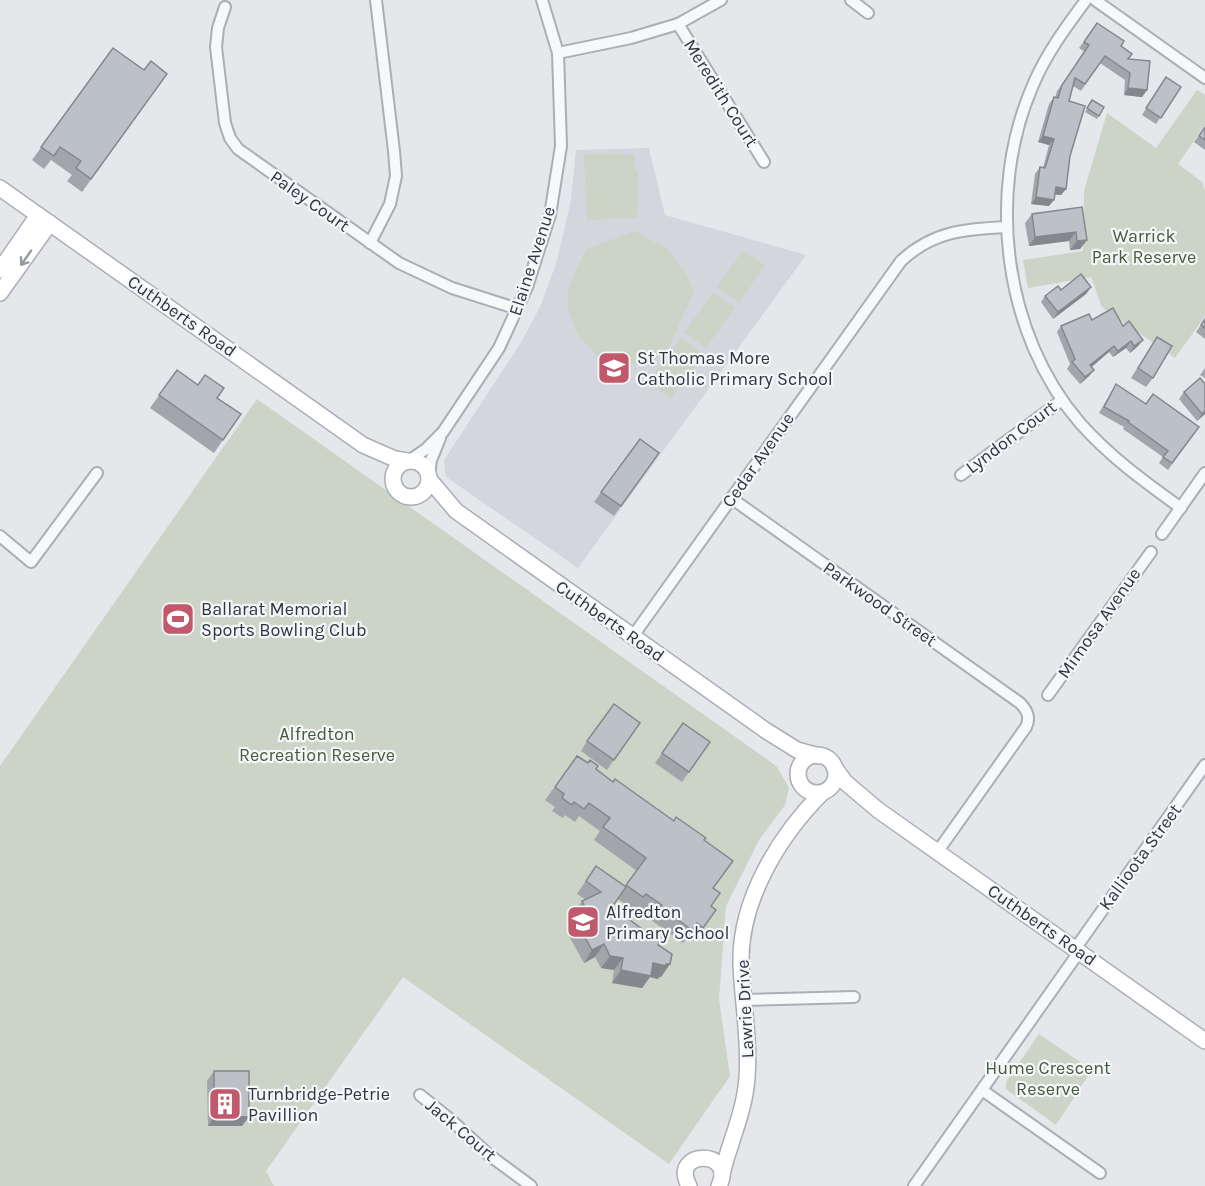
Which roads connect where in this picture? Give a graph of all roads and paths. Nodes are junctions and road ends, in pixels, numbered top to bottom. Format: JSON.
{"nodes":[{"id":1,"x":376,"y":0,"type":"edge"},
{"id":2,"x":542,"y":0,"type":"edge"},
{"id":3,"x":721,"y":0,"type":"edge"},
{"id":4,"x":851,"y":0,"type":"edge"},
{"id":5,"x":1086,"y":0,"type":"edge"},
{"id":6,"x":1095,"y":0,"type":"edge"},
{"id":7,"x":225,"y":7,"type":"dead end"},
{"id":8,"x":868,"y":13,"type":"dead end"},
{"id":9,"x":678,"y":24,"type":"junction"},
{"id":10,"x":558,"y":53,"type":"junction"},
{"id":11,"x":1205,"y":78,"type":"edge"},
{"id":12,"x":764,"y":162,"type":"dead end"},
{"id":13,"x":0,"y":188,"type":"edge"},
{"id":14,"x":44,"y":219,"type":"junction"},
{"id":15,"x":1007,"y":227,"type":"junction"},
{"id":16,"x":370,"y":243,"type":"junction"},
{"id":17,"x":0,"y":270,"type":"edge"},
{"id":18,"x":0,"y":293,"type":"edge"},
{"id":19,"x":518,"y":309,"type":"junction"},
{"id":20,"x":1062,"y":400,"type":"junction"},
{"id":21,"x":443,"y":432,"type":"junction"},
{"id":22,"x":363,"y":445,"type":"junction"},
{"id":23,"x":409,"y":460,"type":"junction"},
{"id":24,"x":97,"y":473,"type":"dead end"},
{"id":25,"x":1205,"y":473,"type":"edge"},
{"id":26,"x":961,"y":475,"type":"dead end"},
{"id":27,"x":429,"y":477,"type":"junction"},
{"id":28,"x":393,"y":481,"type":"junction"},
{"id":29,"x":416,"y":496,"type":"junction"},
{"id":30,"x":731,"y":498,"type":"junction"},
{"id":31,"x":1181,"y":507,"type":"junction"},
{"id":32,"x":456,"y":511,"type":"junction"},
{"id":33,"x":1162,"y":534,"type":"dead end"},
{"id":34,"x":0,"y":536,"type":"edge"},
{"id":35,"x":1151,"y":552,"type":"dead end"},
{"id":36,"x":633,"y":636,"type":"junction"},
{"id":37,"x":1048,"y":695,"type":"dead end"},
{"id":38,"x":765,"y":730,"type":"junction"},
{"id":39,"x":819,"y":756,"type":"junction"},
{"id":40,"x":834,"y":767,"type":"junction"},
{"id":41,"x":1204,"y":771,"type":"edge"},
{"id":42,"x":799,"y":778,"type":"junction"},
{"id":43,"x":823,"y":792,"type":"junction"},
{"id":44,"x":878,"y":810,"type":"junction"},
{"id":45,"x":793,"y":828,"type":"junction"},
{"id":46,"x":938,"y":851,"type":"junction"},
{"id":47,"x":1077,"y":950,"type":"junction"},
{"id":48,"x":854,"y":997,"type":"dead end"},
{"id":49,"x":744,"y":1000,"type":"junction"},
{"id":50,"x":1205,"y":1041,"type":"edge"},
{"id":51,"x":982,"y":1090,"type":"junction"},
{"id":52,"x":420,"y":1095,"type":"dead end"},
{"id":53,"x":735,"y":1129,"type":"junction"},
{"id":54,"x":694,"y":1160,"type":"junction"},
{"id":55,"x":1100,"y":1173,"type":"dead end"},
{"id":56,"x":722,"y":1181,"type":"edge"},
{"id":57,"x":686,"y":1182,"type":"edge"},
{"id":58,"x":531,"y":1186,"type":"edge"},
{"id":59,"x":914,"y":1186,"type":"edge"}],
"edges":[{"from":1,"to":16,"type":"street"},
{"from":2,"to":10,"type":"street","name":"Elaine Avenue"},
{"from":3,"to":9,"type":"street"},
{"from":4,"to":8,"type":"street"},
{"from":5,"to":15,"type":"street"},
{"from":6,"to":11,"type":"street"},
{"from":7,"to":16,"type":"street","name":"Paley Court"},
{"from":9,"to":10,"type":"street"},
{"from":9,"to":12,"type":"street","name":"Meredith Court"},
{"from":10,"to":19,"type":"street","name":"Elaine Avenue"},
{"from":13,"to":14,"type":"street","name":"Cuthberts Road"},
{"from":14,"to":17,"type":"street"},
{"from":14,"to":18,"type":"street","one_way":true},
{"from":14,"to":22,"type":"street","name":"Cuthberts Road"},
{"from":15,"to":20,"type":"street"},
{"from":15,"to":30,"type":"street","name":"Cedar Avenue"},
{"from":16,"to":19,"type":"street","name":"Paley Court"},
{"from":19,"to":21,"type":"street","name":"Elaine Avenue"},
{"from":20,"to":26,"type":"street","name":"Lyndon Court"},
{"from":20,"to":31,"type":"street"},
{"from":21,"to":23,"type":"street","name":"Elaine Avenue"},
{"from":21,"to":27,"type":"street","name":"Elaine Avenue"},
{"from":22,"to":23,"type":"street","name":"Cuthberts Road"},
{"from":22,"to":28,"type":"street","name":"Cuthberts Road"},
{"from":23,"to":27,"type":"street"},
{"from":23,"to":28,"type":"street"},
{"from":24,"to":34,"type":"street"},
{"from":25,"to":31,"type":"street"},
{"from":27,"to":29,"type":"street"},
{"from":27,"to":32,"type":"street","name":"Cuthberts Road"},
{"from":28,"to":29,"type":"street"},
{"from":29,"to":32,"type":"street","name":"Cuthberts Road"},
{"from":30,"to":36,"type":"street","name":"Cedar Avenue"},
{"from":30,"to":46,"type":"street","name":"Parkwood Street"},
{"from":31,"to":33,"type":"street"},
{"from":32,"to":36,"type":"street","name":"Cuthberts Road"},
{"from":35,"to":37,"type":"street","name":"Mimosa Avenue"},
{"from":36,"to":38,"type":"street","name":"Cuthberts Road"},
{"from":38,"to":39,"type":"street","name":"Cuthberts Road"},
{"from":38,"to":42,"type":"street","name":"Cuthberts Road"},
{"from":39,"to":40,"type":"street"},
{"from":39,"to":42,"type":"street"},
{"from":40,"to":43,"type":"street"},
{"from":40,"to":44,"type":"street","name":"Cuthberts Road"},
{"from":41,"to":47,"type":"street","name":"Kallioota Street"},
{"from":42,"to":43,"type":"street"},
{"from":42,"to":45,"type":"street","name":"Lawrie Drive"},
{"from":43,"to":44,"type":"street","name":"Cuthberts Road"},
{"from":43,"to":45,"type":"street","name":"Lawrie Drive"},
{"from":44,"to":46,"type":"street","name":"Cuthberts Road"},
{"from":45,"to":49,"type":"street","name":"Lawrie Drive"},
{"from":46,"to":47,"type":"street","name":"Cuthberts Road"},
{"from":47,"to":50,"type":"street","name":"Cuthberts Road"},
{"from":47,"to":51,"type":"street","name":"Kallioota Street"},
{"from":48,"to":49,"type":"street"},
{"from":49,"to":53,"type":"street","name":"Lawrie Drive"},
{"from":51,"to":55,"type":"street"},
{"from":51,"to":59,"type":"street","name":"Kallioota Street"},
{"from":52,"to":58,"type":"street","name":"Jack Court"},
{"from":53,"to":54,"type":"street","name":"Lawrie Drive"},
{"from":53,"to":56,"type":"street","name":"Lawrie Drive"},
{"from":54,"to":56,"type":"street"},
{"from":54,"to":57,"type":"street"}]}
